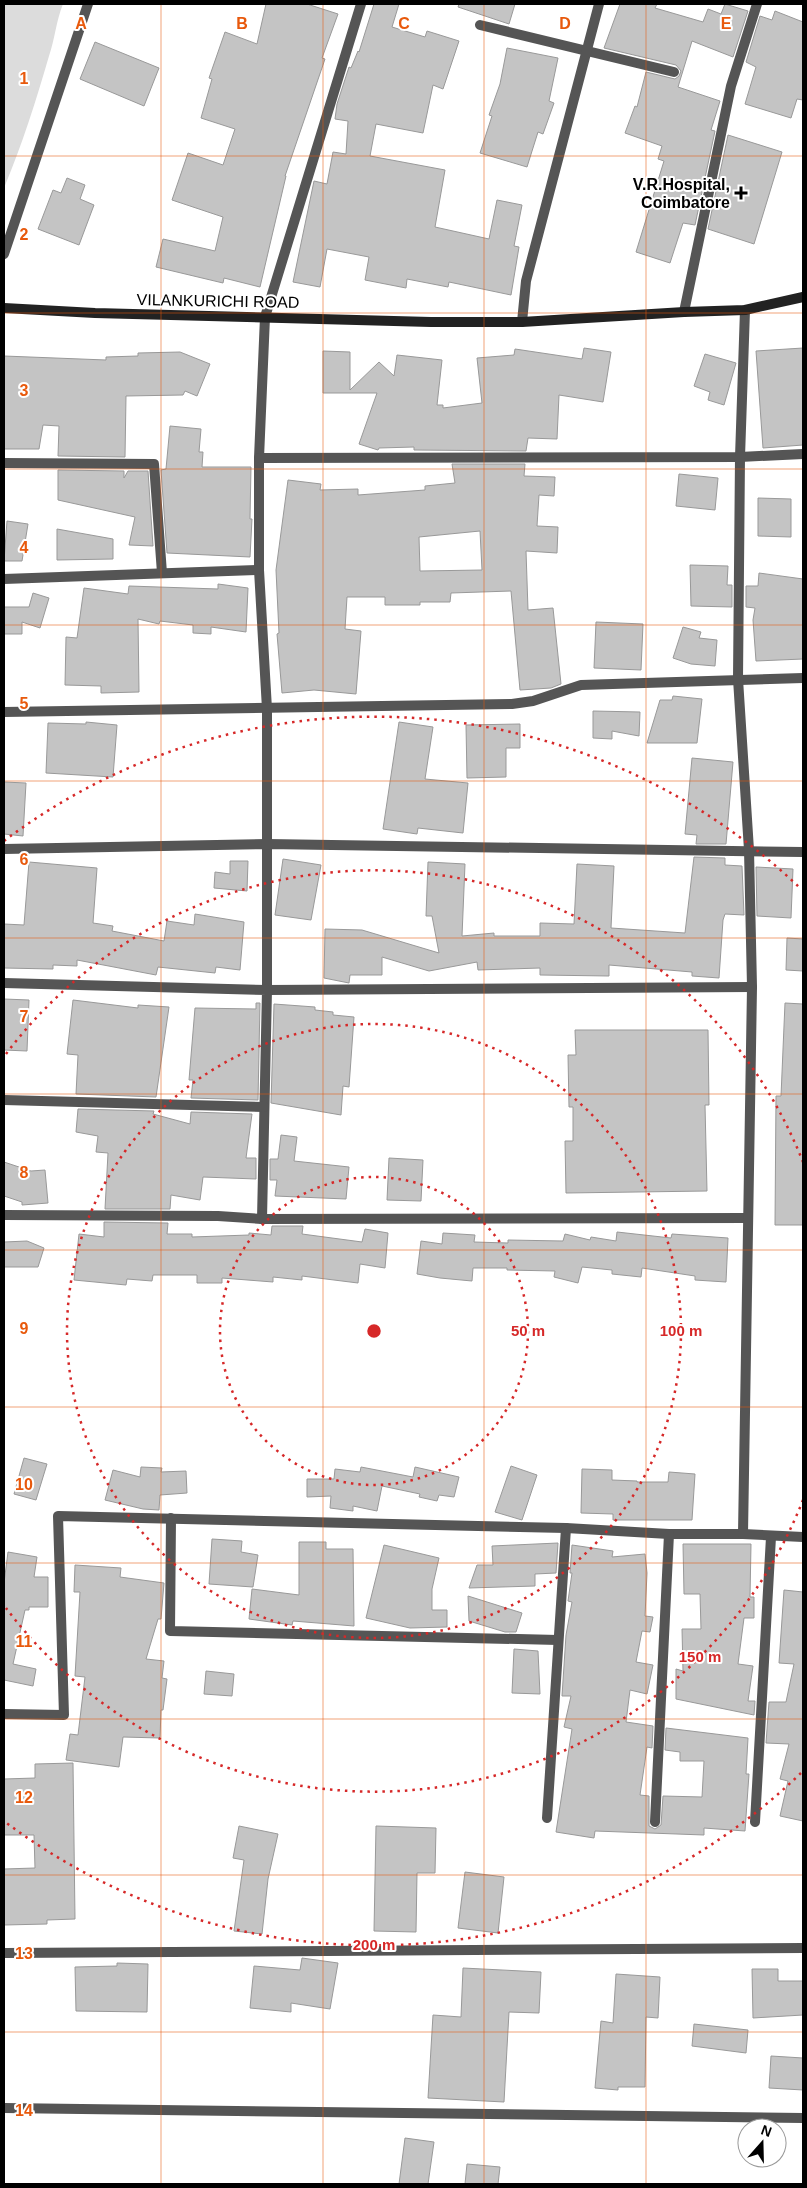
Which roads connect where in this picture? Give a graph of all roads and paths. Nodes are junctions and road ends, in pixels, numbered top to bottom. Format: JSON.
{"nodes":[{"id":1,"x":88,"y":4,"type":"edge"},
{"id":2,"x":361,"y":4,"type":"edge"},
{"id":3,"x":599,"y":4,"type":"edge"},
{"id":4,"x":757,"y":4,"type":"edge"},
{"id":5,"x":480,"y":25,"type":"dead end"},
{"id":6,"x":587,"y":51,"type":"junction"},
{"id":7,"x":674,"y":72,"type":"dead end"},
{"id":8,"x":4,"y":254,"type":"edge"},
{"id":9,"x":803,"y":297,"type":"edge"},
{"id":10,"x":4,"y":308,"type":"edge"},
{"id":11,"x":745,"y":310,"type":"junction"},
{"id":12,"x":684,"y":312,"type":"junction"},
{"id":13,"x":265,"y":317,"type":"junction"},
{"id":14,"x":522,"y":322,"type":"junction"},
{"id":15,"x":803,"y":454,"type":"edge"},
{"id":16,"x":740,"y":457,"type":"junction"},
{"id":17,"x":259,"y":458,"type":"junction"},
{"id":18,"x":4,"y":463,"type":"edge"},
{"id":19,"x":259,"y":570,"type":"junction"},
{"id":20,"x":162,"y":573,"type":"junction"},
{"id":21,"x":4,"y":579,"type":"edge"},
{"id":22,"x":803,"y":678,"type":"edge"},
{"id":23,"x":738,"y":679,"type":"junction"},
{"id":24,"x":268,"y":709,"type":"junction"},
{"id":25,"x":4,"y":712,"type":"edge"},
{"id":26,"x":267,"y":844,"type":"junction"},
{"id":27,"x":4,"y":849,"type":"edge"},
{"id":28,"x":749,"y":850,"type":"junction"},
{"id":29,"x":803,"y":852,"type":"edge"},
{"id":30,"x":4,"y":983,"type":"edge"},
{"id":31,"x":752,"y":986,"type":"junction"},
{"id":32,"x":267,"y":990,"type":"junction"},
{"id":33,"x":4,"y":1100,"type":"edge"},
{"id":34,"x":264,"y":1107,"type":"junction"},
{"id":35,"x":4,"y":1215,"type":"edge"},
{"id":36,"x":747,"y":1218,"type":"junction"},
{"id":37,"x":262,"y":1219,"type":"junction"},
{"id":38,"x":171,"y":1518,"type":"junction"},
{"id":39,"x":566,"y":1528,"type":"junction"},
{"id":40,"x":669,"y":1534,"type":"junction"},
{"id":41,"x":743,"y":1534,"type":"junction"},
{"id":42,"x":771,"y":1537,"type":"junction"},
{"id":43,"x":803,"y":1537,"type":"edge"},
{"id":44,"x":558,"y":1640,"type":"junction"},
{"id":45,"x":4,"y":1714,"type":"edge"},
{"id":46,"x":547,"y":1818,"type":"dead end"},
{"id":47,"x":655,"y":1822,"type":"dead end"},
{"id":48,"x":755,"y":1822,"type":"dead end"},
{"id":49,"x":803,"y":1948,"type":"edge"},
{"id":50,"x":4,"y":1953,"type":"edge"},
{"id":51,"x":4,"y":2108,"type":"edge"},
{"id":52,"x":803,"y":2118,"type":"edge"}],
"edges":[{"from":1,"to":8,"type":"street"},
{"from":2,"to":13,"type":"street"},
{"from":3,"to":6,"type":"street"},
{"from":4,"to":12,"type":"street"},
{"from":5,"to":6,"type":"street"},
{"from":6,"to":7,"type":"street"},
{"from":6,"to":14,"type":"street"},
{"from":9,"to":11,"type":"main road","name":"VILANKURICHI ROAD"},
{"from":10,"to":13,"type":"main road","name":"VILANKURICHI ROAD"},
{"from":11,"to":12,"type":"main road","name":"VILANKURICHI ROAD"},
{"from":11,"to":16,"type":"street"},
{"from":12,"to":14,"type":"main road","name":"VILANKURICHI ROAD"},
{"from":13,"to":14,"type":"main road","name":"VILANKURICHI ROAD"},
{"from":13,"to":17,"type":"street"},
{"from":15,"to":16,"type":"street"},
{"from":16,"to":17,"type":"street"},
{"from":16,"to":23,"type":"street"},
{"from":17,"to":19,"type":"street"},
{"from":18,"to":20,"type":"street"},
{"from":19,"to":20,"type":"street"},
{"from":19,"to":24,"type":"street"},
{"from":20,"to":21,"type":"street"},
{"from":22,"to":23,"type":"street"},
{"from":23,"to":24,"type":"street"},
{"from":23,"to":28,"type":"street"},
{"from":24,"to":25,"type":"street"},
{"from":24,"to":26,"type":"street"},
{"from":26,"to":27,"type":"street"},
{"from":26,"to":28,"type":"street"},
{"from":26,"to":32,"type":"street"},
{"from":28,"to":29,"type":"street"},
{"from":28,"to":31,"type":"street"},
{"from":30,"to":32,"type":"street"},
{"from":31,"to":32,"type":"street"},
{"from":31,"to":36,"type":"street"},
{"from":32,"to":34,"type":"street"},
{"from":33,"to":34,"type":"street"},
{"from":34,"to":37,"type":"street"},
{"from":35,"to":37,"type":"street"},
{"from":36,"to":37,"type":"street"},
{"from":36,"to":41,"type":"street"},
{"from":38,"to":39,"type":"street"},
{"from":38,"to":44,"type":"street"},
{"from":38,"to":45,"type":"street"},
{"from":39,"to":40,"type":"street"},
{"from":39,"to":44,"type":"street"},
{"from":40,"to":41,"type":"street"},
{"from":40,"to":47,"type":"street"},
{"from":41,"to":42,"type":"street"},
{"from":42,"to":43,"type":"street"},
{"from":42,"to":48,"type":"street"},
{"from":44,"to":46,"type":"street"},
{"from":49,"to":50,"type":"street"},
{"from":51,"to":52,"type":"street"}]}
